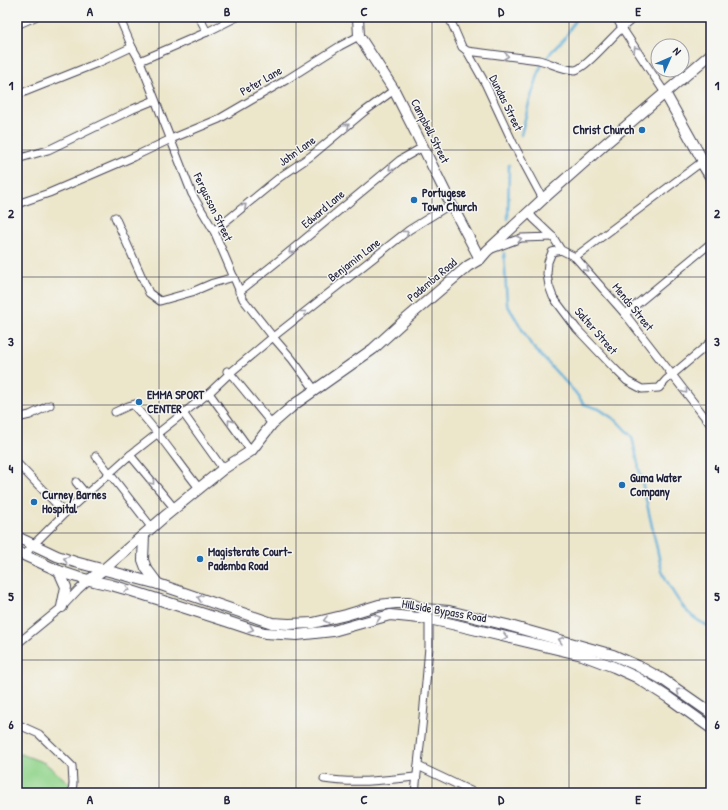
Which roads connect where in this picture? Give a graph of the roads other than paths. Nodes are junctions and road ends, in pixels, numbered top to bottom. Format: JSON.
{"nodes":[{"id":1,"x":35,"y":17,"type":"edge"},
{"id":2,"x":119,"y":17,"type":"edge"},
{"id":3,"x":199,"y":17,"type":"edge"},
{"id":4,"x":237,"y":17,"type":"edge"},
{"id":5,"x":358,"y":17,"type":"edge"},
{"id":6,"x":449,"y":17,"type":"edge"},
{"id":7,"x":616,"y":17,"type":"edge"},
{"id":8,"x":635,"y":17,"type":"edge"},
{"id":9,"x":17,"y":25,"type":"edge"},
{"id":10,"x":622,"y":28,"type":"junction"},
{"id":11,"x":207,"y":32,"type":"junction"},
{"id":12,"x":360,"y":36,"type":"junction"},
{"id":13,"x":132,"y":47,"type":"junction"},
{"id":14,"x":467,"y":51,"type":"junction"},
{"id":15,"x":711,"y":54,"type":"edge"},
{"id":16,"x":140,"y":61,"type":"junction"},
{"id":17,"x":394,"y":90,"type":"junction"},
{"id":18,"x":665,"y":93,"type":"junction"},
{"id":19,"x":17,"y":95,"type":"edge"},
{"id":20,"x":156,"y":100,"type":"junction"},
{"id":21,"x":650,"y":106,"type":"junction"},
{"id":22,"x":675,"y":112,"type":"junction"},
{"id":23,"x":171,"y":138,"type":"junction"},
{"id":24,"x":423,"y":147,"type":"junction"},
{"id":25,"x":17,"y":159,"type":"edge"},
{"id":26,"x":706,"y":162,"type":"edge"},
{"id":27,"x":711,"y":178,"type":"edge"},
{"id":28,"x":543,"y":199,"type":"junction"},
{"id":29,"x":17,"y":204,"type":"edge"},
{"id":30,"x":451,"y":204,"type":"junction"},
{"id":31,"x":529,"y":213,"type":"junction"},
{"id":32,"x":115,"y":217,"type":"dead end"},
{"id":33,"x":214,"y":231,"type":"junction"},
{"id":34,"x":553,"y":237,"type":"junction"},
{"id":35,"x":711,"y":243,"type":"edge"},
{"id":36,"x":561,"y":250,"type":"junction"},
{"id":37,"x":483,"y":255,"type":"junction"},
{"id":38,"x":575,"y":257,"type":"junction"},
{"id":39,"x":234,"y":277,"type":"junction"},
{"id":40,"x":240,"y":292,"type":"junction"},
{"id":41,"x":625,"y":314,"type":"junction"},
{"id":42,"x":273,"y":338,"type":"junction"},
{"id":43,"x":711,"y":342,"type":"edge"},
{"id":44,"x":228,"y":372,"type":"junction"},
{"id":45,"x":673,"y":375,"type":"junction"},
{"id":46,"x":315,"y":390,"type":"junction"},
{"id":47,"x":209,"y":393,"type":"junction"},
{"id":48,"x":50,"y":405,"type":"dead end"},
{"id":49,"x":115,"y":412,"type":"dead end"},
{"id":50,"x":183,"y":412,"type":"junction"},
{"id":51,"x":17,"y":418,"type":"edge"},
{"id":52,"x":272,"y":424,"type":"junction"},
{"id":53,"x":711,"y":425,"type":"edge"},
{"id":54,"x":157,"y":433,"type":"junction"},
{"id":55,"x":250,"y":451,"type":"junction"},
{"id":56,"x":130,"y":455,"type":"junction"},
{"id":57,"x":96,"y":456,"type":"dead end"},
{"id":58,"x":17,"y":463,"type":"edge"},
{"id":59,"x":223,"y":469,"type":"junction"},
{"id":60,"x":110,"y":474,"type":"junction"},
{"id":61,"x":76,"y":482,"type":"dead end"},
{"id":62,"x":199,"y":488,"type":"junction"},
{"id":63,"x":86,"y":494,"type":"junction"},
{"id":64,"x":175,"y":509,"type":"junction"},
{"id":65,"x":65,"y":513,"type":"junction"},
{"id":66,"x":148,"y":531,"type":"junction"},
{"id":67,"x":17,"y":537,"type":"edge"},
{"id":68,"x":33,"y":545,"type":"junction"},
{"id":69,"x":21,"y":554,"type":"edge"},
{"id":70,"x":103,"y":570,"type":"junction"},
{"id":71,"x":59,"y":571,"type":"junction"},
{"id":72,"x":89,"y":580,"type":"junction"},
{"id":73,"x":158,"y":584,"type":"junction"},
{"id":74,"x":62,"y":607,"type":"junction"},
{"id":75,"x":424,"y":609,"type":"junction"},
{"id":76,"x":429,"y":619,"type":"junction"},
{"id":77,"x":17,"y":644,"type":"edge"},
{"id":78,"x":711,"y":713,"type":"edge"},
{"id":79,"x":17,"y":724,"type":"edge"},
{"id":80,"x":711,"y":728,"type":"edge"},
{"id":81,"x":418,"y":766,"type":"junction"},
{"id":82,"x":416,"y":777,"type":"junction"},
{"id":83,"x":324,"y":779,"type":"dead end"},
{"id":84,"x":72,"y":793,"type":"edge"},
{"id":85,"x":415,"y":793,"type":"edge"},
{"id":86,"x":475,"y":793,"type":"edge"}],
"edges":[{"from":1,"to":9,"type":"street"},
{"from":2,"to":13,"type":"street","name":"Fergusson Street"},
{"from":3,"to":11,"type":"street"},
{"from":4,"to":11,"type":"street"},
{"from":5,"to":12,"type":"main road","name":"Campbell Street"},
{"from":6,"to":14,"type":"street","name":"Dundas Street"},
{"from":7,"to":10,"type":"street"},
{"from":8,"to":10,"type":"street"},
{"from":14,"to":10,"type":"street","one_way":true},
{"from":18,"to":10,"type":"street","one_way":true},
{"from":11,"to":16,"type":"street"},
{"from":12,"to":17,"type":"main road","name":"Campbell Street"},
{"from":12,"to":23,"type":"street","name":"Peter Lane"},
{"from":13,"to":16,"type":"street","name":"Fergusson Street"},
{"from":13,"to":19,"type":"street"},
{"from":14,"to":28,"type":"street","name":"Dundas Street"},
{"from":15,"to":18,"type":"main road","name":"Pademba Road"},
{"from":16,"to":20,"type":"street","name":"Fergusson Street"},
{"from":17,"to":24,"type":"main road","name":"Campbell Street"},
{"from":33,"to":17,"type":"street","name":"John Lane","one_way":true},
{"from":18,"to":21,"type":"main road","name":"Pademba Road"},
{"from":18,"to":22,"type":"main road"},
{"from":20,"to":23,"type":"street","name":"Fergusson Street"},
{"from":20,"to":25,"type":"street"},
{"from":21,"to":22,"type":"main road"},
{"from":21,"to":28,"type":"main road","name":"Pademba Road"},
{"from":22,"to":26,"type":"main road"},
{"from":23,"to":29,"type":"street","name":"Peter Lane"},
{"from":23,"to":33,"type":"street","name":"Fergusson Street"},
{"from":24,"to":30,"type":"main road","name":"Campbell Street"},
{"from":24,"to":40,"type":"street","name":"Edward Lane","one_way":true},
{"from":26,"to":27,"type":"main road"},
{"from":26,"to":38,"type":"street"},
{"from":28,"to":31,"type":"main road","name":"Pademba Road"},
{"from":30,"to":37,"type":"main road","name":"Campbell Street"},
{"from":42,"to":30,"type":"street","name":"Benjamin Lane","one_way":true},
{"from":31,"to":34,"type":"street"},
{"from":31,"to":37,"type":"main road","name":"Pademba Road"},
{"from":32,"to":39,"type":"street"},
{"from":33,"to":39,"type":"street","name":"Fergusson Street"},
{"from":34,"to":36,"type":"street"},
{"from":37,"to":34,"type":"street","one_way":true},
{"from":35,"to":41,"type":"street"},
{"from":36,"to":38,"type":"street","name":"Mends Street"},
{"from":36,"to":45,"type":"street","name":"Salter Street"},
{"from":37,"to":46,"type":"main road","name":"Pademba Road"},
{"from":38,"to":41,"type":"street","name":"Mends Street","one_way":true},
{"from":39,"to":40,"type":"street","name":"Fergusson Street"},
{"from":40,"to":42,"type":"street","name":"Fergusson Street"},
{"from":41,"to":45,"type":"street","name":"Mends Street"},
{"from":42,"to":44,"type":"street","name":"Benjamin Lane"},
{"from":42,"to":46,"type":"street","name":"Fergusson Street"},
{"from":43,"to":45,"type":"street"},
{"from":44,"to":47,"type":"street","name":"Benjamin Lane"},
{"from":44,"to":52,"type":"street"},
{"from":45,"to":53,"type":"street","name":"Mends Street","one_way":true},
{"from":46,"to":52,"type":"main road","name":"Pademba Road"},
{"from":47,"to":50,"type":"street","name":"Benjamin Lane"},
{"from":55,"to":47,"type":"street","one_way":true},
{"from":48,"to":51,"type":"street"},
{"from":49,"to":54,"type":"street"},
{"from":50,"to":54,"type":"street","name":"Benjamin Lane"},
{"from":50,"to":59,"type":"street"},
{"from":52,"to":55,"type":"main road","name":"Pademba Road"},
{"from":54,"to":56,"type":"street","name":"Benjamin Lane"},
{"from":54,"to":62,"type":"street"},
{"from":55,"to":59,"type":"main road","name":"Pademba Road"},
{"from":56,"to":60,"type":"street","name":"Benjamin Lane"},
{"from":56,"to":64,"type":"street","one_way":true},
{"from":57,"to":60,"type":"street"},
{"from":58,"to":65,"type":"street"},
{"from":59,"to":62,"type":"main road","name":"Pademba Road"},
{"from":60,"to":63,"type":"street","name":"Benjamin Lane"},
{"from":60,"to":66,"type":"street"},
{"from":61,"to":63,"type":"street"},
{"from":62,"to":64,"type":"main road","name":"Pademba Road"},
{"from":63,"to":65,"type":"street","name":"Benjamin Lane"},
{"from":64,"to":66,"type":"main road","name":"Pademba Road"},
{"from":65,"to":68,"type":"street","name":"Benjamin Lane"},
{"from":66,"to":70,"type":"main road","name":"Pademba Road"},
{"from":66,"to":73,"type":"main road"},
{"from":67,"to":68,"type":"main road","name":"Hillside Bypass Road"},
{"from":68,"to":69,"type":"street","name":"Benjamin Lane"},
{"from":70,"to":68,"type":"main road","name":"Hillside Bypass Road","one_way":true},
{"from":69,"to":71,"type":"main road","name":"Hillside Bypass Road"},
{"from":70,"to":72,"type":"main road","name":"Pademba Road"},
{"from":70,"to":73,"type":"main road","name":"Hillside Bypass Road"},
{"from":71,"to":72,"type":"main road","name":"Hillside Bypass Road"},
{"from":71,"to":74,"type":"main road"},
{"from":72,"to":74,"type":"street"},
{"from":72,"to":76,"type":"main road","name":"Hillside Bypass Road","one_way":true},
{"from":75,"to":73,"type":"main road","name":"Hillside Bypass Road","one_way":true},
{"from":74,"to":77,"type":"street"},
{"from":75,"to":76,"type":"street"},
{"from":78,"to":75,"type":"main road","name":"Hillside Bypass Road","one_way":true},
{"from":76,"to":80,"type":"main road","name":"Hillside Bypass Road","one_way":true},
{"from":76,"to":81,"type":"street"},
{"from":79,"to":84,"type":"street"},
{"from":81,"to":82,"type":"street"},
{"from":81,"to":86,"type":"street"},
{"from":82,"to":83,"type":"street"},
{"from":82,"to":85,"type":"street"}]}
